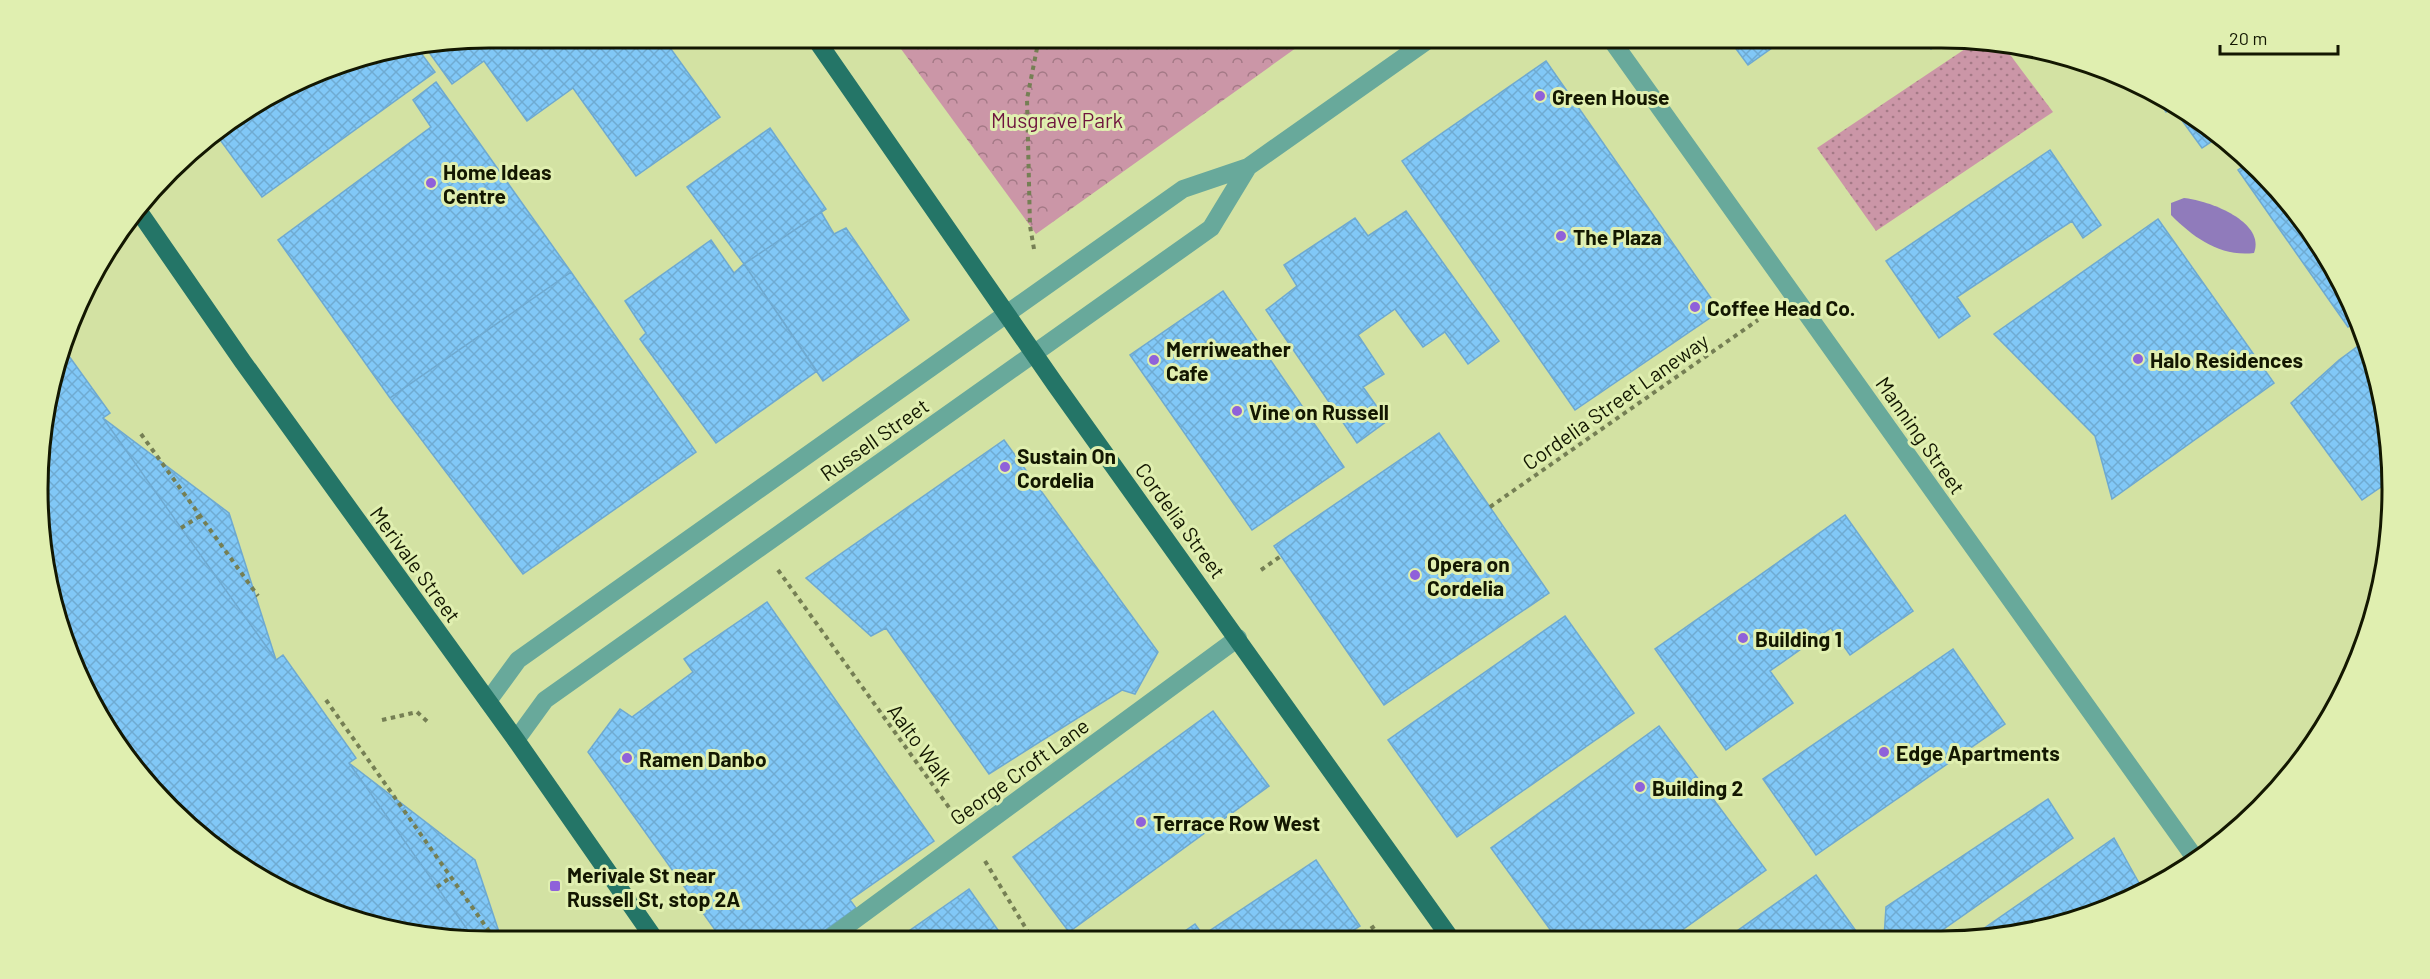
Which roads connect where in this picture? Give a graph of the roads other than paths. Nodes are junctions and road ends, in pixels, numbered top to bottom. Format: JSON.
{"nodes":[{"id":1,"x":822,"y":48,"type":"edge"},
{"id":2,"x":1417,"y":48,"type":"edge"},
{"id":3,"x":1617,"y":48,"type":"edge"},
{"id":4,"x":1248,"y":167,"type":"junction"},
{"id":5,"x":143,"y":217,"type":"edge"},
{"id":6,"x":1007,"y":312,"type":"junction"},
{"id":7,"x":1034,"y":352,"type":"junction"},
{"id":8,"x":1238,"y":638,"type":"junction"},
{"id":9,"x":488,"y":701,"type":"junction"},
{"id":10,"x":516,"y":740,"type":"junction"},
{"id":11,"x":2191,"y":853,"type":"edge"},
{"id":12,"x":649,"y":931,"type":"edge"},
{"id":13,"x":840,"y":931,"type":"edge"},
{"id":14,"x":1445,"y":931,"type":"edge"}],
"edges":[{"from":1,"to":6,"type":"main road","name":"Cordelia Street"},
{"from":2,"to":4,"type":"street","name":"Russell Street"},
{"from":3,"to":11,"type":"street","name":"Manning Street"},
{"from":4,"to":6,"type":"street","name":"Russell Street"},
{"from":4,"to":7,"type":"street","name":"Russell Street"},
{"from":5,"to":9,"type":"main road","name":"Merivale Street"},
{"from":6,"to":7,"type":"main road","name":"Cordelia Street"},
{"from":6,"to":9,"type":"street","name":"Russell Street"},
{"from":7,"to":8,"type":"main road","name":"Cordelia Street"},
{"from":7,"to":10,"type":"street","name":"Russell Street"},
{"from":8,"to":13,"type":"street","name":"George Croft Lane"},
{"from":8,"to":14,"type":"main road","name":"Cordelia Street"},
{"from":9,"to":10,"type":"main road","name":"Merivale Street"},
{"from":10,"to":12,"type":"main road","name":"Merivale Street"}]}
